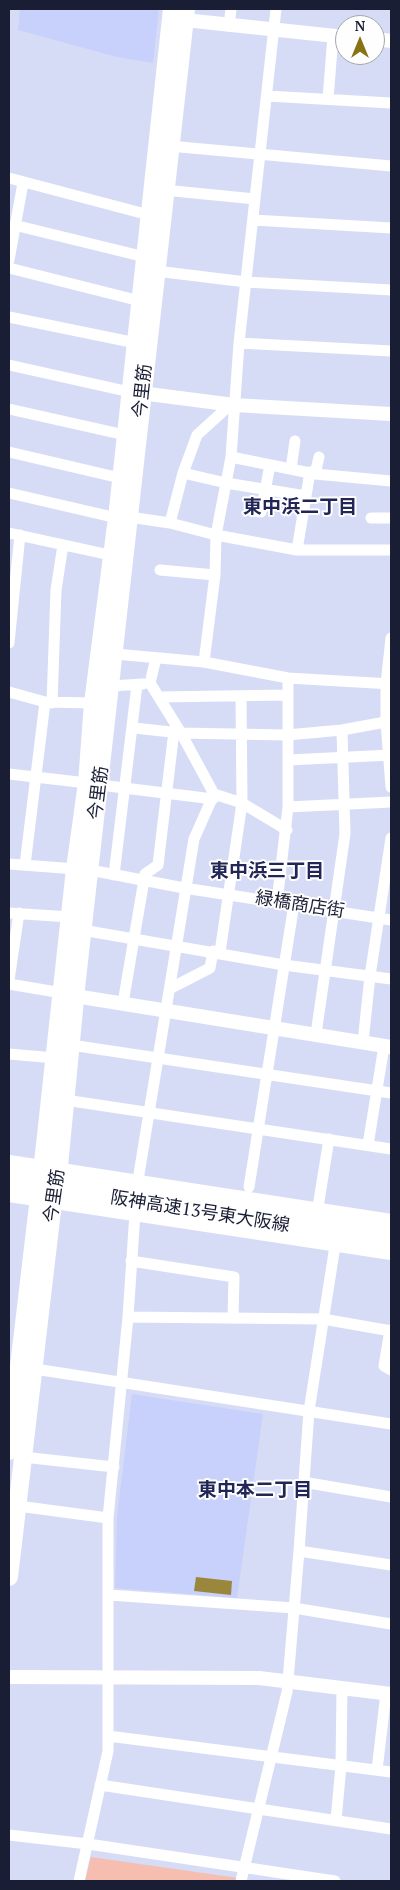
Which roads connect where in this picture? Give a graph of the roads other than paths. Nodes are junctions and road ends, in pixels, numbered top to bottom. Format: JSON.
{"nodes":[{"id":1,"x":231,"y":9,"type":"edge"},
{"id":2,"x":276,"y":9,"type":"edge"},
{"id":3,"x":179,"y":14,"type":"edge"},
{"id":4,"x":229,"y":26,"type":"junction"},
{"id":5,"x":273,"y":31,"type":"junction"},
{"id":6,"x":335,"y":36,"type":"edge"},
{"id":7,"x":335,"y":59,"type":"edge"},
{"id":8,"x":267,"y":96,"type":"junction"},
{"id":9,"x":328,"y":99,"type":"junction"},
{"id":10,"x":391,"y":103,"type":"edge"},
{"id":11,"x":169,"y":146,"type":"junction"},
{"id":12,"x":260,"y":155,"type":"junction"},
{"id":13,"x":391,"y":166,"type":"edge"},
{"id":14,"x":9,"y":178,"type":"edge"},
{"id":15,"x":23,"y":183,"type":"junction"},
{"id":16,"x":164,"y":190,"type":"junction"},
{"id":17,"x":256,"y":199,"type":"junction"},
{"id":18,"x":149,"y":216,"type":"junction"},
{"id":19,"x":253,"y":220,"type":"junction"},
{"id":20,"x":391,"y":228,"type":"edge"},
{"id":21,"x":12,"y":229,"type":"edge"},
{"id":22,"x":145,"y":257,"type":"junction"},
{"id":23,"x":9,"y":260,"type":"edge"},
{"id":24,"x":9,"y":268,"type":"edge"},
{"id":25,"x":156,"y":271,"type":"junction"},
{"id":26,"x":246,"y":282,"type":"junction"},
{"id":27,"x":391,"y":290,"type":"edge"},
{"id":28,"x":140,"y":301,"type":"junction"},
{"id":29,"x":9,"y":317,"type":"edge"},
{"id":30,"x":136,"y":343,"type":"junction"},
{"id":31,"x":239,"y":343,"type":"junction"},
{"id":32,"x":391,"y":352,"type":"edge"},
{"id":33,"x":9,"y":365,"type":"edge"},
{"id":34,"x":136,"y":392,"type":"junction"},
{"id":35,"x":232,"y":405,"type":"junction"},
{"id":36,"x":9,"y":409,"type":"edge"},
{"id":37,"x":391,"y":414,"type":"edge"},
{"id":38,"x":125,"y":435,"type":"junction"},
{"id":39,"x":295,"y":441,"type":"dead end"},
{"id":40,"x":9,"y":452,"type":"edge"},
{"id":41,"x":231,"y":457,"type":"junction"},
{"id":42,"x":319,"y":457,"type":"dead end"},
{"id":43,"x":270,"y":465,"type":"junction"},
{"id":44,"x":291,"y":469,"type":"junction"},
{"id":45,"x":183,"y":473,"type":"junction"},
{"id":46,"x":313,"y":473,"type":"junction"},
{"id":47,"x":120,"y":478,"type":"junction"},
{"id":48,"x":391,"y":481,"type":"edge"},
{"id":49,"x":226,"y":483,"type":"junction"},
{"id":50,"x":266,"y":488,"type":"junction"},
{"id":51,"x":9,"y":493,"type":"edge"},
{"id":52,"x":306,"y":496,"type":"junction"},
{"id":53,"x":250,"y":510,"type":"dead end"},
{"id":54,"x":123,"y":517,"type":"junction"},
{"id":55,"x":371,"y":518,"type":"dead end"},
{"id":56,"x":391,"y":518,"type":"edge"},
{"id":57,"x":170,"y":523,"type":"junction"},
{"id":58,"x":14,"y":534,"type":"edge"},
{"id":59,"x":216,"y":535,"type":"junction"},
{"id":60,"x":63,"y":544,"type":"junction"},
{"id":61,"x":297,"y":550,"type":"junction"},
{"id":62,"x":391,"y":550,"type":"edge"},
{"id":63,"x":119,"y":557,"type":"junction"},
{"id":64,"x":160,"y":570,"type":"dead end"},
{"id":65,"x":215,"y":575,"type":"junction"},
{"id":66,"x":391,"y":638,"type":"edge"},
{"id":67,"x":9,"y":643,"type":"edge"},
{"id":68,"x":115,"y":654,"type":"junction"},
{"id":69,"x":156,"y":658,"type":"junction"},
{"id":70,"x":204,"y":662,"type":"junction"},
{"id":71,"x":288,"y":678,"type":"junction"},
{"id":72,"x":150,"y":684,"type":"junction"},
{"id":73,"x":389,"y":684,"type":"edge"},
{"id":74,"x":137,"y":685,"type":"junction"},
{"id":75,"x":111,"y":686,"type":"junction"},
{"id":76,"x":9,"y":692,"type":"edge"},
{"id":77,"x":287,"y":695,"type":"junction"},
{"id":78,"x":241,"y":696,"type":"junction"},
{"id":79,"x":159,"y":697,"type":"junction"},
{"id":80,"x":48,"y":702,"type":"junction"},
{"id":81,"x":92,"y":703,"type":"junction"},
{"id":82,"x":389,"y":722,"type":"edge"},
{"id":83,"x":134,"y":728,"type":"junction"},
{"id":84,"x":342,"y":730,"type":"junction"},
{"id":85,"x":178,"y":732,"type":"junction"},
{"id":86,"x":242,"y":734,"type":"junction"},
{"id":87,"x":287,"y":735,"type":"junction"},
{"id":88,"x":390,"y":755,"type":"edge"},
{"id":89,"x":344,"y":757,"type":"junction"},
{"id":90,"x":288,"y":760,"type":"junction"},
{"id":91,"x":9,"y":774,"type":"edge"},
{"id":92,"x":36,"y":777,"type":"junction"},
{"id":93,"x":93,"y":784,"type":"junction"},
{"id":94,"x":391,"y":787,"type":"edge"},
{"id":95,"x":125,"y":789,"type":"junction"},
{"id":96,"x":168,"y":793,"type":"junction"},
{"id":97,"x":214,"y":796,"type":"junction"},
{"id":98,"x":391,"y":802,"type":"edge"},
{"id":99,"x":242,"y":803,"type":"junction"},
{"id":100,"x":345,"y":806,"type":"junction"},
{"id":101,"x":288,"y":808,"type":"junction"},
{"id":102,"x":287,"y":830,"type":"junction"},
{"id":103,"x":391,"y":838,"type":"edge"},
{"id":104,"x":390,"y":851,"type":"edge"},
{"id":105,"x":9,"y":864,"type":"edge"},
{"id":106,"x":25,"y":865,"type":"junction"},
{"id":107,"x":82,"y":870,"type":"junction"},
{"id":108,"x":114,"y":875,"type":"junction"},
{"id":109,"x":144,"y":880,"type":"junction"},
{"id":110,"x":184,"y":888,"type":"junction"},
{"id":111,"x":230,"y":894,"type":"junction"},
{"id":112,"x":277,"y":902,"type":"junction"},
{"id":113,"x":294,"y":904,"type":"junction"},
{"id":114,"x":334,"y":911,"type":"junction"},
{"id":115,"x":14,"y":913,"type":"edge"},
{"id":116,"x":70,"y":917,"type":"junction"},
{"id":117,"x":386,"y":919,"type":"edge"},
{"id":118,"x":82,"y":930,"type":"junction"},
{"id":119,"x":136,"y":939,"type":"junction"},
{"id":120,"x":177,"y":946,"type":"junction"},
{"id":121,"x":216,"y":952,"type":"junction"},
{"id":122,"x":284,"y":964,"type":"junction"},
{"id":123,"x":324,"y":970,"type":"junction"},
{"id":124,"x":370,"y":976,"type":"junction"},
{"id":125,"x":391,"y":979,"type":"edge"},
{"id":126,"x":9,"y":982,"type":"edge"},
{"id":127,"x":171,"y":988,"type":"junction"},
{"id":128,"x":68,"y":994,"type":"junction"},
{"id":129,"x":123,"y":1003,"type":"junction"},
{"id":130,"x":167,"y":1011,"type":"junction"},
{"id":131,"x":276,"y":1028,"type":"junction"},
{"id":132,"x":316,"y":1034,"type":"junction"},
{"id":133,"x":362,"y":1042,"type":"junction"},
{"id":134,"x":71,"y":1045,"type":"junction"},
{"id":135,"x":388,"y":1046,"type":"edge"},
{"id":136,"x":9,"y":1054,"type":"edge"},
{"id":137,"x":55,"y":1058,"type":"junction"},
{"id":138,"x":158,"y":1058,"type":"junction"},
{"id":139,"x":268,"y":1075,"type":"junction"},
{"id":140,"x":377,"y":1091,"type":"junction"},
{"id":141,"x":391,"y":1093,"type":"edge"},
{"id":142,"x":65,"y":1100,"type":"junction"},
{"id":143,"x":147,"y":1113,"type":"junction"},
{"id":144,"x":258,"y":1128,"type":"junction"},
{"id":145,"x":329,"y":1139,"type":"junction"},
{"id":146,"x":368,"y":1145,"type":"junction"},
{"id":147,"x":391,"y":1149,"type":"edge"},
{"id":148,"x":9,"y":1158,"type":"edge"},
{"id":149,"x":9,"y":1164,"type":"edge"},
{"id":150,"x":51,"y":1164,"type":"junction"},
{"id":151,"x":9,"y":1169,"type":"edge"},
{"id":152,"x":138,"y":1180,"type":"junction"},
{"id":153,"x":9,"y":1182,"type":"edge"},
{"id":154,"x":249,"y":1187,"type":"dead end"},
{"id":155,"x":9,"y":1188,"type":"edge"},
{"id":156,"x":9,"y":1195,"type":"edge"},
{"id":157,"x":45,"y":1201,"type":"junction"},
{"id":158,"x":318,"y":1207,"type":"junction"},
{"id":159,"x":135,"y":1213,"type":"junction"},
{"id":160,"x":391,"y":1218,"type":"edge"},
{"id":161,"x":391,"y":1223,"type":"edge"},
{"id":162,"x":391,"y":1228,"type":"edge"},
{"id":163,"x":391,"y":1241,"type":"edge"},
{"id":164,"x":335,"y":1246,"type":"junction"},
{"id":165,"x":391,"y":1246,"type":"edge"},
{"id":166,"x":391,"y":1253,"type":"edge"},
{"id":167,"x":131,"y":1261,"type":"junction"},
{"id":168,"x":128,"y":1316,"type":"junction"},
{"id":169,"x":233,"y":1318,"type":"junction"},
{"id":170,"x":323,"y":1319,"type":"junction"},
{"id":171,"x":391,"y":1330,"type":"edge"},
{"id":172,"x":35,"y":1369,"type":"junction"},
{"id":173,"x":391,"y":1370,"type":"edge"},
{"id":174,"x":122,"y":1382,"type":"junction"},
{"id":175,"x":309,"y":1411,"type":"junction"},
{"id":176,"x":10,"y":1424,"type":"edge"},
{"id":177,"x":391,"y":1424,"type":"edge"},
{"id":178,"x":16,"y":1454,"type":"edge"},
{"id":179,"x":114,"y":1467,"type":"junction"},
{"id":180,"x":303,"y":1482,"type":"junction"},
{"id":181,"x":391,"y":1496,"type":"edge"},
{"id":182,"x":18,"y":1506,"type":"junction"},
{"id":183,"x":108,"y":1518,"type":"junction"},
{"id":184,"x":300,"y":1551,"type":"junction"},
{"id":185,"x":391,"y":1565,"type":"edge"},
{"id":186,"x":9,"y":1578,"type":"edge"},
{"id":187,"x":109,"y":1595,"type":"junction"},
{"id":188,"x":294,"y":1608,"type":"junction"},
{"id":189,"x":391,"y":1624,"type":"edge"},
{"id":190,"x":9,"y":1677,"type":"edge"},
{"id":191,"x":108,"y":1678,"type":"junction"},
{"id":192,"x":287,"y":1683,"type":"junction"},
{"id":193,"x":342,"y":1688,"type":"junction"},
{"id":194,"x":388,"y":1694,"type":"edge"},
{"id":195,"x":108,"y":1736,"type":"junction"},
{"id":196,"x":271,"y":1758,"type":"junction"},
{"id":197,"x":341,"y":1766,"type":"junction"},
{"id":198,"x":377,"y":1770,"type":"junction"},
{"id":199,"x":391,"y":1772,"type":"edge"},
{"id":200,"x":100,"y":1785,"type":"junction"},
{"id":201,"x":259,"y":1807,"type":"junction"},
{"id":202,"x":336,"y":1820,"type":"junction"},
{"id":203,"x":391,"y":1829,"type":"edge"},
{"id":204,"x":9,"y":1835,"type":"edge"},
{"id":205,"x":88,"y":1844,"type":"junction"},
{"id":206,"x":245,"y":1868,"type":"junction"},
{"id":207,"x":78,"y":1881,"type":"edge"},
{"id":208,"x":242,"y":1881,"type":"edge"},
{"id":209,"x":335,"y":1881,"type":"edge"}],
"edges":[{"from":1,"to":4,"type":"street"},
{"from":2,"to":5,"type":"street"},
{"from":3,"to":4,"type":"street"},
{"from":3,"to":11,"type":"main road","name":"今里筋"},
{"from":3,"to":18,"type":"main road","name":"今里筋"},
{"from":4,"to":5,"type":"street"},
{"from":5,"to":6,"type":"street"},
{"from":5,"to":8,"type":"street"},
{"from":7,"to":9,"type":"street"},
{"from":8,"to":9,"type":"street"},
{"from":8,"to":12,"type":"street"},
{"from":9,"to":10,"type":"street"},
{"from":11,"to":12,"type":"street"},
{"from":11,"to":16,"type":"main road","name":"今里筋"},
{"from":12,"to":13,"type":"street"},
{"from":12,"to":17,"type":"street"},
{"from":14,"to":15,"type":"street"},
{"from":15,"to":18,"type":"street"},
{"from":15,"to":21,"type":"street"},
{"from":16,"to":17,"type":"street"},
{"from":16,"to":25,"type":"main road","name":"今里筋"},
{"from":17,"to":19,"type":"street"},
{"from":18,"to":22,"type":"main road","name":"今里筋"},
{"from":19,"to":20,"type":"street"},
{"from":19,"to":26,"type":"street"},
{"from":21,"to":22,"type":"street"},
{"from":21,"to":23,"type":"street"},
{"from":22,"to":28,"type":"main road","name":"今里筋"},
{"from":24,"to":28,"type":"street"},
{"from":25,"to":26,"type":"street"},
{"from":25,"to":34,"type":"main road","name":"今里筋"},
{"from":26,"to":27,"type":"street"},
{"from":26,"to":31,"type":"street"},
{"from":28,"to":30,"type":"main road","name":"今里筋"},
{"from":29,"to":30,"type":"street"},
{"from":30,"to":34,"type":"main road","name":"今里筋"},
{"from":31,"to":32,"type":"street"},
{"from":31,"to":35,"type":"street"},
{"from":33,"to":34,"type":"street"},
{"from":34,"to":35,"type":"street"},
{"from":34,"to":38,"type":"main road","name":"今里筋"},
{"from":34,"to":54,"type":"main road","name":"今里筋"},
{"from":35,"to":37,"type":"street"},
{"from":35,"to":41,"type":"street"},
{"from":35,"to":45,"type":"street"},
{"from":36,"to":38,"type":"street"},
{"from":38,"to":47,"type":"main road","name":"今里筋"},
{"from":39,"to":44,"type":"street"},
{"from":40,"to":47,"type":"street"},
{"from":41,"to":43,"type":"street"},
{"from":41,"to":49,"type":"street"},
{"from":42,"to":46,"type":"street"},
{"from":43,"to":44,"type":"street"},
{"from":43,"to":50,"type":"street"},
{"from":44,"to":46,"type":"street"},
{"from":45,"to":49,"type":"street"},
{"from":45,"to":57,"type":"street"},
{"from":46,"to":48,"type":"street"},
{"from":46,"to":52,"type":"street"},
{"from":47,"to":54,"type":"main road","name":"今里筋"},
{"from":49,"to":50,"type":"street"},
{"from":49,"to":59,"type":"street"},
{"from":50,"to":52,"type":"street"},
{"from":50,"to":53,"type":"street"},
{"from":51,"to":54,"type":"street"},
{"from":52,"to":61,"type":"street"},
{"from":54,"to":57,"type":"street"},
{"from":54,"to":63,"type":"main road","name":"今里筋"},
{"from":55,"to":56,"type":"street"},
{"from":57,"to":59,"type":"street"},
{"from":58,"to":60,"type":"street"},
{"from":58,"to":67,"type":"street"},
{"from":59,"to":61,"type":"street"},
{"from":59,"to":65,"type":"street"},
{"from":60,"to":63,"type":"street"},
{"from":60,"to":80,"type":"street"},
{"from":61,"to":62,"type":"street"},
{"from":63,"to":68,"type":"main road","name":"今里筋"},
{"from":63,"to":81,"type":"main road","name":"今里筋"},
{"from":64,"to":65,"type":"street"},
{"from":65,"to":70,"type":"street"},
{"from":66,"to":73,"type":"street"},
{"from":68,"to":69,"type":"street"},
{"from":68,"to":75,"type":"main road","name":"今里筋"},
{"from":69,"to":70,"type":"street"},
{"from":69,"to":72,"type":"street"},
{"from":70,"to":71,"type":"street"},
{"from":71,"to":73,"type":"street"},
{"from":71,"to":77,"type":"street"},
{"from":72,"to":74,"type":"street"},
{"from":72,"to":79,"type":"street"},
{"from":73,"to":82,"type":"street"},
{"from":74,"to":75,"type":"street"},
{"from":74,"to":83,"type":"street"},
{"from":75,"to":93,"type":"main road","name":"今里筋"},
{"from":76,"to":80,"type":"street"},
{"from":77,"to":78,"type":"street"},
{"from":77,"to":87,"type":"street"},
{"from":78,"to":79,"type":"street"},
{"from":78,"to":86,"type":"street"},
{"from":79,"to":85,"type":"street"},
{"from":80,"to":81,"type":"street"},
{"from":80,"to":92,"type":"street"},
{"from":81,"to":93,"type":"main road","name":"今里筋"},
{"from":82,"to":84,"type":"street"},
{"from":82,"to":88,"type":"street"},
{"from":83,"to":85,"type":"street"},
{"from":83,"to":95,"type":"street"},
{"from":84,"to":87,"type":"street"},
{"from":84,"to":89,"type":"street"},
{"from":85,"to":86,"type":"street"},
{"from":85,"to":96,"type":"street"},
{"from":85,"to":97,"type":"street"},
{"from":86,"to":87,"type":"street"},
{"from":86,"to":99,"type":"street"},
{"from":87,"to":90,"type":"street"},
{"from":88,"to":89,"type":"street"},
{"from":88,"to":94,"type":"street"},
{"from":89,"to":90,"type":"street"},
{"from":89,"to":100,"type":"street"},
{"from":90,"to":101,"type":"street"},
{"from":91,"to":92,"type":"street"},
{"from":92,"to":93,"type":"street"},
{"from":92,"to":106,"type":"street"},
{"from":93,"to":95,"type":"street"},
{"from":93,"to":107,"type":"main road","name":"今里筋"},
{"from":95,"to":96,"type":"street"},
{"from":95,"to":108,"type":"street"},
{"from":96,"to":97,"type":"street"},
{"from":96,"to":109,"type":"street"},
{"from":97,"to":99,"type":"street"},
{"from":97,"to":110,"type":"street"},
{"from":98,"to":100,"type":"street"},
{"from":99,"to":102,"type":"street"},
{"from":99,"to":111,"type":"street"},
{"from":100,"to":101,"type":"street"},
{"from":100,"to":114,"type":"street"},
{"from":101,"to":102,"type":"street"},
{"from":102,"to":112,"type":"street"},
{"from":103,"to":104,"type":"street"},
{"from":104,"to":117,"type":"street"},
{"from":105,"to":106,"type":"street","name":"緑橋商店街"},
{"from":106,"to":107,"type":"street","name":"緑橋商店街"},
{"from":107,"to":108,"type":"street","name":"緑橋商店街"},
{"from":107,"to":116,"type":"main road","name":"今里筋"},
{"from":107,"to":118,"type":"main road","name":"今里筋"},
{"from":108,"to":109,"type":"street","name":"緑橋商店街"},
{"from":109,"to":110,"type":"street","name":"緑橋商店街"},
{"from":109,"to":119,"type":"street"},
{"from":110,"to":111,"type":"street","name":"緑橋商店街"},
{"from":110,"to":120,"type":"street"},
{"from":111,"to":112,"type":"street","name":"緑橋商店街"},
{"from":111,"to":121,"type":"street"},
{"from":112,"to":113,"type":"street","name":"緑橋商店街"},
{"from":113,"to":114,"type":"street","name":"緑橋商店街"},
{"from":113,"to":122,"type":"street"},
{"from":114,"to":117,"type":"street","name":"緑橋商店街"},
{"from":114,"to":123,"type":"street"},
{"from":115,"to":116,"type":"street"},
{"from":115,"to":126,"type":"street"},
{"from":116,"to":128,"type":"main road","name":"今里筋"},
{"from":117,"to":124,"type":"street"},
{"from":118,"to":119,"type":"street"},
{"from":118,"to":128,"type":"main road","name":"今里筋"},
{"from":119,"to":120,"type":"street"},
{"from":119,"to":129,"type":"street"},
{"from":120,"to":121,"type":"street"},
{"from":120,"to":127,"type":"street"},
{"from":121,"to":122,"type":"street"},
{"from":121,"to":127,"type":"street"},
{"from":122,"to":123,"type":"street"},
{"from":122,"to":131,"type":"street"},
{"from":123,"to":124,"type":"street"},
{"from":123,"to":132,"type":"street"},
{"from":124,"to":125,"type":"street"},
{"from":124,"to":133,"type":"street"},
{"from":126,"to":128,"type":"street"},
{"from":127,"to":130,"type":"street"},
{"from":128,"to":129,"type":"street"},
{"from":128,"to":134,"type":"main road","name":"今里筋"},
{"from":128,"to":137,"type":"main road","name":"今里筋"},
{"from":129,"to":130,"type":"street"},
{"from":130,"to":131,"type":"street"},
{"from":130,"to":138,"type":"street"},
{"from":131,"to":132,"type":"street"},
{"from":131,"to":139,"type":"street"},
{"from":132,"to":133,"type":"street"},
{"from":133,"to":135,"type":"street"},
{"from":134,"to":138,"type":"street"},
{"from":134,"to":142,"type":"main road","name":"今里筋"},
{"from":135,"to":140,"type":"street"},
{"from":136,"to":137,"type":"street"},
{"from":137,"to":150,"type":"main road","name":"今里筋"},
{"from":138,"to":139,"type":"street"},
{"from":138,"to":143,"type":"street"},
{"from":139,"to":140,"type":"street"},
{"from":139,"to":144,"type":"street"},
{"from":140,"to":141,"type":"street"},
{"from":140,"to":146,"type":"street"},
{"from":142,"to":143,"type":"street"},
{"from":142,"to":150,"type":"main road","name":"今里筋"},
{"from":143,"to":144,"type":"street"},
{"from":143,"to":152,"type":"street"},
{"from":144,"to":145,"type":"street"},
{"from":144,"to":154,"type":"street"},
{"from":145,"to":146,"type":"street"},
{"from":145,"to":158,"type":"street"},
{"from":146,"to":147,"type":"street"},
{"from":148,"to":150,"type":"street"},
{"from":149,"to":161,"type":"main road"},
{"from":150,"to":152,"type":"street"},
{"from":150,"to":157,"type":"main road","name":"今里筋"},
{"from":151,"to":162,"type":"highway","name":"阪神高速13号東大阪線"},
{"from":152,"to":158,"type":"street"},
{"from":153,"to":163,"type":"highway","name":"阪神高速13号東大阪線"},
{"from":155,"to":165,"type":"main road"},
{"from":156,"to":157,"type":"street"},
{"from":157,"to":159,"type":"street"},
{"from":157,"to":172,"type":"main road","name":"今里筋"},
{"from":157,"to":176,"type":"main road","name":"今里筋"},
{"from":158,"to":160,"type":"street"},
{"from":159,"to":164,"type":"street"},
{"from":159,"to":167,"type":"street"},
{"from":164,"to":166,"type":"street"},
{"from":164,"to":170,"type":"street"},
{"from":167,"to":168,"type":"street"},
{"from":167,"to":169,"type":"street"},
{"from":168,"to":169,"type":"street"},
{"from":168,"to":174,"type":"street"},
{"from":169,"to":170,"type":"street"},
{"from":170,"to":171,"type":"street"},
{"from":170,"to":175,"type":"street"},
{"from":171,"to":173,"type":"street"},
{"from":172,"to":174,"type":"street"},
{"from":172,"to":178,"type":"main road","name":"今里筋"},
{"from":174,"to":175,"type":"street"},
{"from":174,"to":179,"type":"street"},
{"from":175,"to":177,"type":"street"},
{"from":175,"to":180,"type":"street"},
{"from":176,"to":178,"type":"main road","name":"今里筋"},
{"from":178,"to":179,"type":"street"},
{"from":178,"to":182,"type":"main road","name":"今里筋"},
{"from":179,"to":183,"type":"street"},
{"from":180,"to":181,"type":"street"},
{"from":180,"to":184,"type":"street"},
{"from":182,"to":183,"type":"street"},
{"from":182,"to":186,"type":"main road","name":"今里筋"},
{"from":183,"to":187,"type":"street"},
{"from":184,"to":185,"type":"street"},
{"from":184,"to":188,"type":"street"},
{"from":187,"to":188,"type":"street"},
{"from":187,"to":191,"type":"street"},
{"from":188,"to":189,"type":"street"},
{"from":188,"to":192,"type":"street"},
{"from":190,"to":191,"type":"street"},
{"from":191,"to":192,"type":"street"},
{"from":191,"to":195,"type":"street"},
{"from":192,"to":193,"type":"street"},
{"from":192,"to":196,"type":"street"},
{"from":193,"to":194,"type":"street"},
{"from":193,"to":197,"type":"street"},
{"from":194,"to":198,"type":"street"},
{"from":195,"to":196,"type":"street"},
{"from":195,"to":200,"type":"street"},
{"from":196,"to":197,"type":"street"},
{"from":196,"to":201,"type":"street"},
{"from":197,"to":198,"type":"street"},
{"from":197,"to":202,"type":"street"},
{"from":198,"to":199,"type":"street"},
{"from":200,"to":201,"type":"street"},
{"from":200,"to":205,"type":"street"},
{"from":201,"to":202,"type":"street"},
{"from":201,"to":206,"type":"street"},
{"from":202,"to":203,"type":"street"},
{"from":204,"to":205,"type":"street"},
{"from":205,"to":206,"type":"street"},
{"from":205,"to":207,"type":"street"},
{"from":206,"to":208,"type":"street"},
{"from":206,"to":209,"type":"street"}]}
